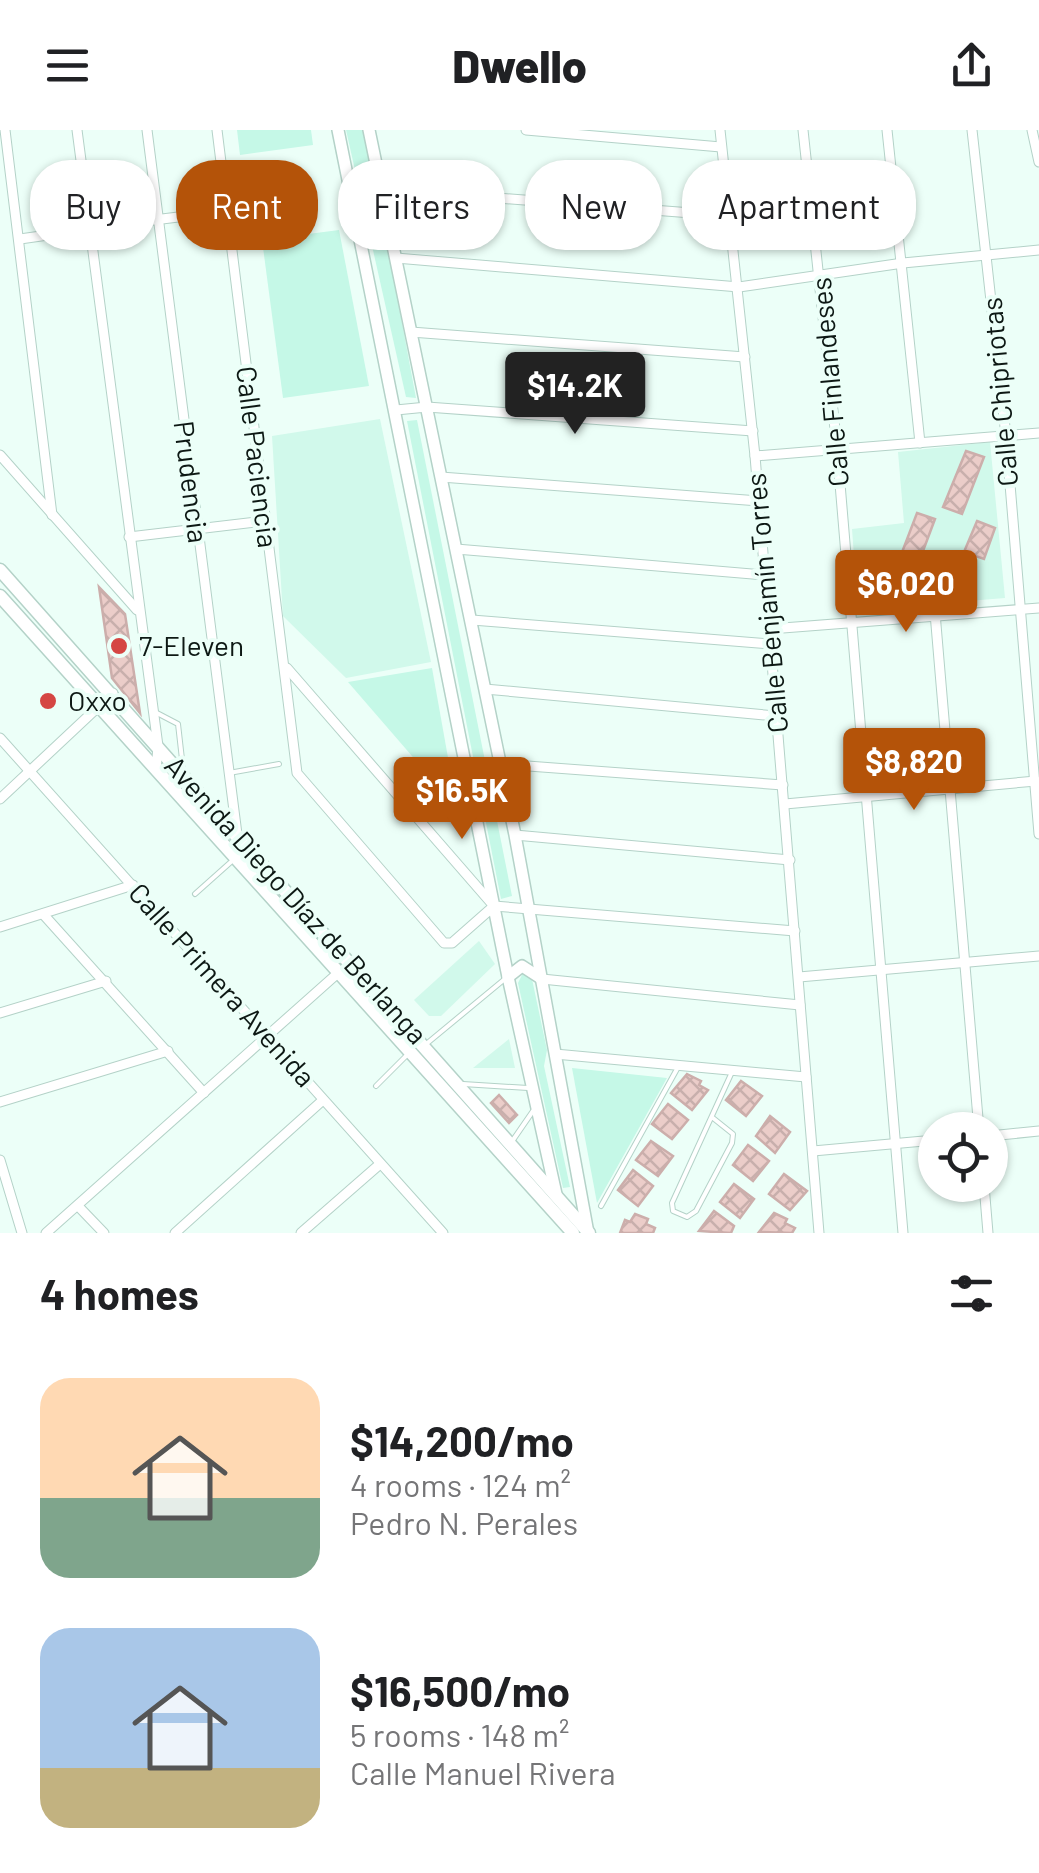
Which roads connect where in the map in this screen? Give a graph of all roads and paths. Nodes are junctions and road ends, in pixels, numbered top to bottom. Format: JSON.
{"nodes":[{"id":1,"x":5,"y":130,"type":"edge"},
{"id":2,"x":77,"y":130,"type":"edge"},
{"id":3,"x":146,"y":130,"type":"edge"},
{"id":4,"x":217,"y":130,"type":"edge"},
{"id":5,"x":338,"y":130,"type":"edge"},
{"id":6,"x":369,"y":130,"type":"edge"},
{"id":7,"x":526,"y":130,"type":"edge"},
{"id":8,"x":720,"y":130,"type":"edge"},
{"id":9,"x":803,"y":130,"type":"edge"},
{"id":10,"x":888,"y":130,"type":"edge"},
{"id":11,"x":972,"y":130,"type":"edge"},
{"id":12,"x":1032,"y":130,"type":"edge"},
{"id":13,"x":722,"y":146,"type":"junction"},
{"id":14,"x":81,"y":160,"type":"edge"},
{"id":15,"x":221,"y":160,"type":"edge"},
{"id":16,"x":376,"y":160,"type":"edge"},
{"id":17,"x":724,"y":160,"type":"edge"},
{"id":18,"x":1039,"y":162,"type":"edge"},
{"id":19,"x":505,"y":198,"type":"edge"},
{"id":20,"x":682,"y":212,"type":"edge"},
{"id":21,"x":176,"y":217,"type":"edge"},
{"id":22,"x":158,"y":219,"type":"junction"},
{"id":23,"x":30,"y":238,"type":"edge"},
{"id":24,"x":20,"y":240,"type":"junction"},
{"id":25,"x":92,"y":250,"type":"edge"},
{"id":26,"x":232,"y":250,"type":"edge"},
{"id":27,"x":394,"y":250,"type":"edge"},
{"id":28,"x":734,"y":250,"type":"edge"},
{"id":29,"x":1039,"y":250,"type":"edge"},
{"id":30,"x":988,"y":256,"type":"junction"},
{"id":31,"x":396,"y":258,"type":"junction"},
{"id":32,"x":903,"y":262,"type":"junction"},
{"id":33,"x":820,"y":274,"type":"junction"},
{"id":34,"x":739,"y":287,"type":"junction"},
{"id":35,"x":411,"y":332,"type":"junction"},
{"id":36,"x":746,"y":356,"type":"junction"},
{"id":37,"x":427,"y":407,"type":"junction"},
{"id":38,"x":396,"y":410,"type":"junction"},
{"id":39,"x":753,"y":430,"type":"junction"},
{"id":40,"x":1039,"y":434,"type":"edge"},
{"id":41,"x":1006,"y":436,"type":"junction"},
{"id":42,"x":920,"y":442,"type":"junction"},
{"id":43,"x":837,"y":448,"type":"junction"},
{"id":44,"x":0,"y":455,"type":"edge"},
{"id":45,"x":755,"y":456,"type":"junction"},
{"id":46,"x":441,"y":477,"type":"junction"},
{"id":47,"x":759,"y":501,"type":"junction"},
{"id":48,"x":52,"y":515,"type":"junction"},
{"id":49,"x":264,"y":521,"type":"junction"},
{"id":50,"x":197,"y":530,"type":"junction"},
{"id":51,"x":128,"y":537,"type":"junction"},
{"id":52,"x":456,"y":548,"type":"junction"},
{"id":53,"x":0,"y":570,"type":"edge"},
{"id":54,"x":765,"y":574,"type":"junction"},
{"id":55,"x":0,"y":596,"type":"edge"},
{"id":56,"x":1039,"y":608,"type":"edge"},
{"id":57,"x":1017,"y":609,"type":"junction"},
{"id":58,"x":139,"y":612,"type":"junction"},
{"id":59,"x":935,"y":613,"type":"junction"},
{"id":60,"x":472,"y":620,"type":"junction"},
{"id":61,"x":850,"y":621,"type":"junction"},
{"id":62,"x":770,"y":629,"type":"junction"},
{"id":63,"x":770,"y":644,"type":"junction"},
{"id":64,"x":285,"y":666,"type":"junction"},
{"id":65,"x":485,"y":688,"type":"junction"},
{"id":66,"x":113,"y":693,"type":"junction"},
{"id":67,"x":1039,"y":696,"type":"edge"},
{"id":68,"x":1024,"y":697,"type":"junction"},
{"id":69,"x":100,"y":708,"type":"junction"},
{"id":70,"x":154,"y":712,"type":"junction"},
{"id":71,"x":776,"y":716,"type":"junction"},
{"id":72,"x":0,"y":738,"type":"edge"},
{"id":73,"x":158,"y":746,"type":"junction"},
{"id":74,"x":278,"y":764,"type":"dead end"},
{"id":75,"x":500,"y":764,"type":"junction"},
{"id":76,"x":156,"y":771,"type":"junction"},
{"id":77,"x":32,"y":773,"type":"junction"},
{"id":78,"x":183,"y":773,"type":"junction"},
{"id":79,"x":230,"y":773,"type":"junction"},
{"id":80,"x":1037,"y":781,"type":"edge"},
{"id":81,"x":783,"y":785,"type":"junction"},
{"id":82,"x":950,"y":791,"type":"junction"},
{"id":83,"x":867,"y":798,"type":"junction"},
{"id":84,"x":0,"y":799,"type":"edge"},
{"id":85,"x":785,"y":804,"type":"junction"},
{"id":86,"x":237,"y":834,"type":"junction"},
{"id":87,"x":1039,"y":834,"type":"edge"},
{"id":88,"x":515,"y":835,"type":"junction"},
{"id":89,"x":235,"y":859,"type":"junction"},
{"id":90,"x":790,"y":860,"type":"junction"},
{"id":91,"x":133,"y":885,"type":"junction"},
{"id":92,"x":195,"y":894,"type":"dead end"},
{"id":93,"x":495,"y":907,"type":"junction"},
{"id":94,"x":529,"y":907,"type":"junction"},
{"id":95,"x":43,"y":914,"type":"junction"},
{"id":96,"x":0,"y":927,"type":"edge"},
{"id":97,"x":795,"y":930,"type":"junction"},
{"id":98,"x":1039,"y":956,"type":"edge"},
{"id":99,"x":965,"y":962,"type":"junction"},
{"id":100,"x":880,"y":970,"type":"junction"},
{"id":101,"x":338,"y":974,"type":"junction"},
{"id":102,"x":799,"y":976,"type":"junction"},
{"id":103,"x":508,"y":977,"type":"junction"},
{"id":104,"x":542,"y":980,"type":"junction"},
{"id":105,"x":106,"y":981,"type":"junction"},
{"id":106,"x":800,"y":1004,"type":"junction"},
{"id":107,"x":0,"y":1013,"type":"edge"},
{"id":108,"x":268,"y":1036,"type":"junction"},
{"id":109,"x":425,"y":1045,"type":"junction"},
{"id":110,"x":168,"y":1052,"type":"junction"},
{"id":111,"x":410,"y":1052,"type":"junction"},
{"id":112,"x":555,"y":1054,"type":"junction"},
{"id":113,"x":677,"y":1069,"type":"junction"},
{"id":114,"x":733,"y":1072,"type":"junction"},
{"id":115,"x":806,"y":1077,"type":"junction"},
{"id":116,"x":458,"y":1084,"type":"junction"},
{"id":117,"x":376,"y":1086,"type":"dead end"},
{"id":118,"x":534,"y":1088,"type":"junction"},
{"id":119,"x":204,"y":1093,"type":"junction"},
{"id":120,"x":323,"y":1100,"type":"junction"},
{"id":121,"x":0,"y":1102,"type":"edge"},
{"id":122,"x":537,"y":1104,"type":"junction"},
{"id":123,"x":978,"y":1112,"type":"edge"},
{"id":124,"x":713,"y":1118,"type":"junction"},
{"id":125,"x":1039,"y":1131,"type":"edge"},
{"id":126,"x":1008,"y":1134,"type":"edge"},
{"id":127,"x":918,"y":1142,"type":"edge"},
{"id":128,"x":510,"y":1144,"type":"junction"},
{"id":129,"x":895,"y":1144,"type":"junction"},
{"id":130,"x":813,"y":1151,"type":"junction"},
{"id":131,"x":0,"y":1160,"type":"edge"},
{"id":132,"x":380,"y":1164,"type":"junction"},
{"id":133,"x":5,"y":1191,"type":"edge"},
{"id":134,"x":556,"y":1194,"type":"junction"},
{"id":135,"x":985,"y":1202,"type":"edge"},
{"id":136,"x":78,"y":1206,"type":"junction"},
{"id":137,"x":601,"y":1206,"type":"dead end"},
{"id":138,"x":561,"y":1226,"type":"edge"},
{"id":139,"x":437,"y":1231,"type":"edge"},
{"id":140,"x":22,"y":1233,"type":"edge"},
{"id":141,"x":46,"y":1233,"type":"edge"},
{"id":142,"x":104,"y":1233,"type":"edge"},
{"id":143,"x":174,"y":1233,"type":"edge"},
{"id":144,"x":301,"y":1233,"type":"edge"},
{"id":145,"x":572,"y":1233,"type":"edge"},
{"id":146,"x":588,"y":1233,"type":"edge"},
{"id":147,"x":819,"y":1233,"type":"edge"},
{"id":148,"x":903,"y":1233,"type":"edge"},
{"id":149,"x":988,"y":1233,"type":"edge"}],
"edges":[{"from":1,"to":24,"type":"street"},
{"from":2,"to":14,"type":"street"},
{"from":3,"to":22,"type":"street","name":"Prudencia"},
{"from":4,"to":15,"type":"street","name":"Calle Paciencia"},
{"from":5,"to":38,"type":"street"},
{"from":6,"to":16,"type":"street"},
{"from":7,"to":13,"type":"street"},
{"from":8,"to":13,"type":"street","name":"Calle Benjamín Torres"},
{"from":9,"to":33,"type":"street","name":"Calle Finlandeses"},
{"from":10,"to":32,"type":"street"},
{"from":11,"to":30,"type":"street","name":"Calle Chipriotas"},
{"from":12,"to":18,"type":"street"},
{"from":13,"to":17,"type":"street","name":"Calle Benjamín Torres"},
{"from":19,"to":20,"type":"street"},
{"from":21,"to":22,"type":"street"},
{"from":22,"to":50,"type":"street","name":"Prudencia"},
{"from":23,"to":24,"type":"street"},
{"from":24,"to":48,"type":"street"},
{"from":25,"to":51,"type":"street"},
{"from":26,"to":49,"type":"street","name":"Calle Paciencia"},
{"from":27,"to":31,"type":"street"},
{"from":28,"to":34,"type":"street","name":"Calle Benjamín Torres"},
{"from":29,"to":30,"type":"street"},
{"from":30,"to":32,"type":"street"},
{"from":30,"to":41,"type":"street","name":"Calle Chipriotas"},
{"from":31,"to":34,"type":"street"},
{"from":31,"to":35,"type":"street"},
{"from":32,"to":33,"type":"street"},
{"from":32,"to":42,"type":"street"},
{"from":33,"to":34,"type":"street"},
{"from":33,"to":43,"type":"street","name":"Calle Finlandeses"},
{"from":34,"to":36,"type":"street","name":"Calle Benjamín Torres"},
{"from":35,"to":36,"type":"street"},
{"from":35,"to":37,"type":"street"},
{"from":36,"to":39,"type":"street","name":"Calle Benjamín Torres"},
{"from":37,"to":38,"type":"street"},
{"from":37,"to":39,"type":"street"},
{"from":37,"to":46,"type":"street"},
{"from":38,"to":93,"type":"street"},
{"from":39,"to":45,"type":"street","name":"Calle Benjamín Torres"},
{"from":40,"to":41,"type":"street"},
{"from":41,"to":42,"type":"street"},
{"from":41,"to":57,"type":"street","name":"Calle Chipriotas"},
{"from":42,"to":43,"type":"street"},
{"from":43,"to":45,"type":"street"},
{"from":43,"to":61,"type":"street","name":"Calle Finlandeses"},
{"from":44,"to":48,"type":"street"},
{"from":45,"to":47,"type":"street","name":"Calle Benjamín Torres"},
{"from":46,"to":47,"type":"street"},
{"from":46,"to":52,"type":"street"},
{"from":47,"to":54,"type":"street","name":"Calle Benjamín Torres"},
{"from":48,"to":58,"type":"street"},
{"from":49,"to":50,"type":"street"},
{"from":49,"to":64,"type":"street","name":"Calle Paciencia"},
{"from":50,"to":51,"type":"street"},
{"from":50,"to":79,"type":"street","name":"Prudencia"},
{"from":51,"to":58,"type":"street"},
{"from":52,"to":54,"type":"street"},
{"from":52,"to":60,"type":"street"},
{"from":53,"to":66,"type":"main road","name":"Avenida Diego Díaz de Berlanga"},
{"from":54,"to":62,"type":"street","name":"Calle Benjamín Torres"},
{"from":55,"to":69,"type":"main road","name":"Avenida Diego Díaz de Berlanga"},
{"from":56,"to":57,"type":"street"},
{"from":57,"to":59,"type":"street"},
{"from":57,"to":68,"type":"street","name":"Calle Chipriotas"},
{"from":58,"to":70,"type":"street"},
{"from":59,"to":61,"type":"street"},
{"from":59,"to":82,"type":"street"},
{"from":60,"to":63,"type":"street"},
{"from":60,"to":65,"type":"street"},
{"from":61,"to":62,"type":"street"},
{"from":61,"to":83,"type":"street","name":"Calle Finlandeses"},
{"from":62,"to":63,"type":"street","name":"Calle Benjamín Torres"},
{"from":63,"to":71,"type":"street","name":"Calle Benjamín Torres"},
{"from":64,"to":93,"type":"street"},
{"from":64,"to":93,"type":"street","name":"Calle Paciencia"},
{"from":65,"to":71,"type":"street"},
{"from":65,"to":75,"type":"street"},
{"from":66,"to":69,"type":"street"},
{"from":66,"to":73,"type":"main road","name":"Avenida Diego Díaz de Berlanga"},
{"from":67,"to":68,"type":"street"},
{"from":68,"to":80,"type":"street","name":"Calle Chipriotas"},
{"from":69,"to":76,"type":"main road","name":"Avenida Diego Díaz de Berlanga"},
{"from":69,"to":77,"type":"street"},
{"from":70,"to":73,"type":"street"},
{"from":70,"to":78,"type":"lane"},
{"from":71,"to":81,"type":"street","name":"Calle Benjamín Torres"},
{"from":72,"to":77,"type":"street","name":"Calle Primera Avenida"},
{"from":73,"to":76,"type":"street"},
{"from":73,"to":78,"type":"main road","name":"Avenida Diego Díaz de Berlanga"},
{"from":74,"to":79,"type":"lane"},
{"from":75,"to":81,"type":"street"},
{"from":75,"to":88,"type":"street"},
{"from":76,"to":89,"type":"main road","name":"Avenida Diego Díaz de Berlanga"},
{"from":77,"to":84,"type":"street"},
{"from":77,"to":91,"type":"street","name":"Calle Primera Avenida"},
{"from":78,"to":86,"type":"main road","name":"Avenida Diego Díaz de Berlanga"},
{"from":79,"to":86,"type":"street","name":"Prudencia"},
{"from":80,"to":82,"type":"street"},
{"from":80,"to":87,"type":"street","name":"Calle Chipriotas"},
{"from":81,"to":85,"type":"street","name":"Calle Benjamín Torres"},
{"from":82,"to":83,"type":"street"},
{"from":82,"to":99,"type":"street"},
{"from":83,"to":85,"type":"street"},
{"from":83,"to":100,"type":"street","name":"Calle Finlandeses"},
{"from":85,"to":90,"type":"street","name":"Calle Benjamín Torres"},
{"from":86,"to":109,"type":"main road","name":"Avenida Diego Díaz de Berlanga"},
{"from":88,"to":90,"type":"street"},
{"from":88,"to":94,"type":"street"},
{"from":89,"to":92,"type":"lane"},
{"from":89,"to":101,"type":"main road","name":"Avenida Diego Díaz de Berlanga"},
{"from":90,"to":97,"type":"street","name":"Calle Benjamín Torres"},
{"from":91,"to":95,"type":"street"},
{"from":91,"to":108,"type":"street","name":"Calle Primera Avenida"},
{"from":93,"to":94,"type":"street"},
{"from":93,"to":103,"type":"street"},
{"from":94,"to":97,"type":"street"},
{"from":94,"to":104,"type":"street"},
{"from":95,"to":96,"type":"street"},
{"from":95,"to":105,"type":"street"},
{"from":97,"to":102,"type":"street","name":"Calle Benjamín Torres"},
{"from":98,"to":99,"type":"street"},
{"from":99,"to":100,"type":"street"},
{"from":99,"to":123,"type":"street"},
{"from":100,"to":102,"type":"street"},
{"from":100,"to":129,"type":"street","name":"Calle Finlandeses"},
{"from":101,"to":108,"type":"street"},
{"from":101,"to":111,"type":"main road","name":"Avenida Diego Díaz de Berlanga"},
{"from":102,"to":106,"type":"street","name":"Calle Benjamín Torres"},
{"from":103,"to":104,"type":"street"},
{"from":103,"to":109,"type":"lane"},
{"from":103,"to":118,"type":"street"},
{"from":104,"to":106,"type":"street"},
{"from":104,"to":112,"type":"street"},
{"from":105,"to":107,"type":"street"},
{"from":105,"to":110,"type":"street"},
{"from":106,"to":115,"type":"street","name":"Calle Benjamín Torres"},
{"from":108,"to":119,"type":"street"},
{"from":108,"to":120,"type":"street","name":"Calle Primera Avenida"},
{"from":109,"to":116,"type":"main road","name":"Avenida Diego Díaz de Berlanga"},
{"from":110,"to":119,"type":"street"},
{"from":110,"to":121,"type":"street"},
{"from":111,"to":117,"type":"lane"},
{"from":111,"to":138,"type":"main road","name":"Avenida Diego Díaz de Berlanga"},
{"from":112,"to":113,"type":"street"},
{"from":112,"to":146,"type":"street"},
{"from":113,"to":114,"type":"street"},
{"from":113,"to":137,"type":"lane"},
{"from":114,"to":115,"type":"street"},
{"from":114,"to":124,"type":"lane"},
{"from":115,"to":130,"type":"street","name":"Calle Benjamín Torres"},
{"from":116,"to":118,"type":"lane"},
{"from":116,"to":128,"type":"main road","name":"Avenida Diego Díaz de Berlanga"},
{"from":118,"to":122,"type":"street"},
{"from":119,"to":136,"type":"street"},
{"from":120,"to":132,"type":"street","name":"Calle Primera Avenida"},
{"from":120,"to":143,"type":"street"},
{"from":122,"to":128,"type":"lane"},
{"from":122,"to":134,"type":"street"},
{"from":124,"to":124,"type":"lane"},
{"from":125,"to":126,"type":"street"},
{"from":127,"to":129,"type":"street"},
{"from":128,"to":134,"type":"main road","name":"Avenida Diego Díaz de Berlanga"},
{"from":129,"to":130,"type":"street"},
{"from":129,"to":148,"type":"street","name":"Calle Finlandeses"},
{"from":130,"to":147,"type":"street","name":"Calle Benjamín Torres"},
{"from":131,"to":133,"type":"street"},
{"from":132,"to":139,"type":"street","name":"Calle Primera Avenida"},
{"from":132,"to":144,"type":"street"},
{"from":133,"to":140,"type":"street"},
{"from":134,"to":138,"type":"street"},
{"from":134,"to":146,"type":"main road","name":"Avenida Diego Díaz de Berlanga"},
{"from":135,"to":149,"type":"street"},
{"from":136,"to":141,"type":"street"},
{"from":136,"to":142,"type":"street"},
{"from":138,"to":145,"type":"main road","name":"Avenida Diego Díaz de Berlanga"}]}
